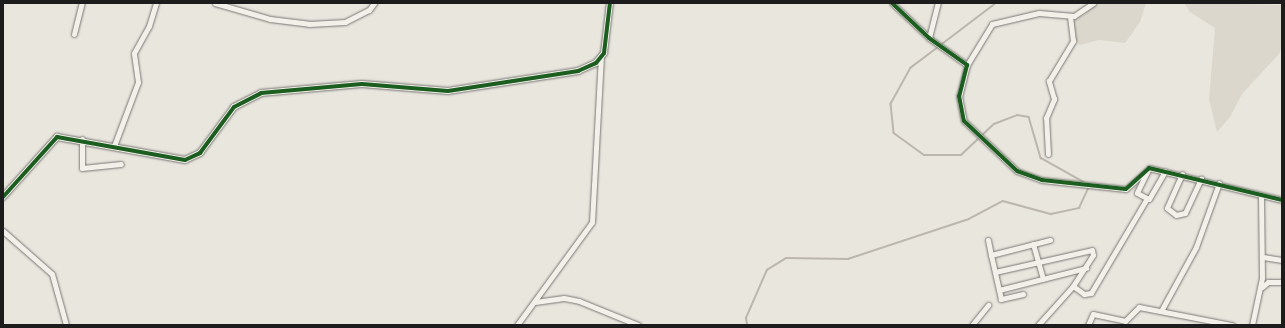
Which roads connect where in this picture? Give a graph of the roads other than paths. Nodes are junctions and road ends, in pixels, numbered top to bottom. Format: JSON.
{"nodes":[{"id":1,"x":82,"y":3,"type":"edge"},
{"id":2,"x":156,"y":3,"type":"edge"},
{"id":3,"x":215,"y":3,"type":"edge"},
{"id":4,"x":374,"y":3,"type":"edge"},
{"id":5,"x":610,"y":3,"type":"edge"},
{"id":6,"x":892,"y":3,"type":"edge"},
{"id":7,"x":938,"y":3,"type":"edge"},
{"id":8,"x":1093,"y":3,"type":"edge"},
{"id":9,"x":1070,"y":17,"type":"junction"},
{"id":10,"x":74,"y":34,"type":"dead end"},
{"id":11,"x":929,"y":38,"type":"junction"},
{"id":12,"x":601,"y":58,"type":"junction"},
{"id":13,"x":967,"y":65,"type":"junction"},
{"id":14,"x":82,"y":139,"type":"junction"},
{"id":15,"x":114,"y":146,"type":"junction"},
{"id":16,"x":1048,"y":154,"type":"dead end"},
{"id":17,"x":121,"y":164,"type":"dead end"},
{"id":18,"x":1149,"y":168,"type":"junction"},
{"id":19,"x":1166,"y":170,"type":"junction"},
{"id":20,"x":1182,"y":174,"type":"junction"},
{"id":21,"x":1201,"y":178,"type":"junction"},
{"id":22,"x":1219,"y":183,"type":"junction"},
{"id":23,"x":1261,"y":196,"type":"junction"},
{"id":24,"x":3,"y":197,"type":"edge"},
{"id":25,"x":1146,"y":200,"type":"dead end"},
{"id":26,"x":1282,"y":200,"type":"edge"},
{"id":27,"x":3,"y":231,"type":"edge"},
{"id":28,"x":988,"y":240,"type":"dead end"},
{"id":29,"x":1050,"y":240,"type":"dead end"},
{"id":30,"x":1033,"y":244,"type":"junction"},
{"id":31,"x":991,"y":255,"type":"junction"},
{"id":32,"x":1262,"y":257,"type":"junction"},
{"id":33,"x":1282,"y":260,"type":"edge"},
{"id":34,"x":1037,"y":261,"type":"junction"},
{"id":35,"x":1086,"y":268,"type":"junction"},
{"id":36,"x":995,"y":272,"type":"junction"},
{"id":37,"x":1043,"y":279,"type":"junction"},
{"id":38,"x":1282,"y":282,"type":"edge"},
{"id":39,"x":1073,"y":286,"type":"junction"},
{"id":40,"x":1262,"y":287,"type":"junction"},
{"id":41,"x":999,"y":290,"type":"junction"},
{"id":42,"x":1023,"y":294,"type":"dead end"},
{"id":43,"x":535,"y":302,"type":"junction"},
{"id":44,"x":988,"y":305,"type":"dead end"},
{"id":45,"x":1161,"y":311,"type":"junction"},
{"id":46,"x":66,"y":325,"type":"edge"},
{"id":47,"x":517,"y":325,"type":"edge"},
{"id":48,"x":638,"y":325,"type":"edge"},
{"id":49,"x":972,"y":325,"type":"edge"},
{"id":50,"x":1038,"y":325,"type":"edge"},
{"id":51,"x":1088,"y":325,"type":"edge"},
{"id":52,"x":1232,"y":325,"type":"edge"},
{"id":53,"x":1252,"y":325,"type":"edge"}],
"edges":[{"from":1,"to":10,"type":"street"},
{"from":2,"to":15,"type":"street"},
{"from":3,"to":4,"type":"street"},
{"from":5,"to":12,"type":"street"},
{"from":6,"to":11,"type":"street"},
{"from":7,"to":11,"type":"street"},
{"from":8,"to":9,"type":"street"},
{"from":9,"to":13,"type":"street"},
{"from":9,"to":16,"type":"street"},
{"from":11,"to":13,"type":"street"},
{"from":12,"to":15,"type":"street"},
{"from":12,"to":43,"type":"street"},
{"from":13,"to":18,"type":"street"},
{"from":14,"to":15,"type":"street"},
{"from":14,"to":17,"type":"street"},
{"from":14,"to":24,"type":"street"},
{"from":18,"to":19,"type":"street"},
{"from":18,"to":19,"type":"street"},
{"from":19,"to":20,"type":"street"},
{"from":20,"to":21,"type":"street"},
{"from":20,"to":21,"type":"street"},
{"from":21,"to":22,"type":"street"},
{"from":22,"to":23,"type":"street"},
{"from":22,"to":45,"type":"street"},
{"from":23,"to":26,"type":"street"},
{"from":23,"to":32,"type":"street"},
{"from":25,"to":39,"type":"street"},
{"from":27,"to":46,"type":"street"},
{"from":28,"to":31,"type":"street"},
{"from":29,"to":30,"type":"street"},
{"from":30,"to":31,"type":"street"},
{"from":30,"to":34,"type":"street"},
{"from":31,"to":36,"type":"street"},
{"from":32,"to":33,"type":"street"},
{"from":32,"to":40,"type":"street"},
{"from":34,"to":35,"type":"street"},
{"from":34,"to":36,"type":"street"},
{"from":34,"to":37,"type":"street"},
{"from":35,"to":37,"type":"street"},
{"from":35,"to":39,"type":"street"},
{"from":36,"to":41,"type":"street"},
{"from":37,"to":41,"type":"street"},
{"from":38,"to":40,"type":"street"},
{"from":39,"to":50,"type":"street"},
{"from":40,"to":53,"type":"street"},
{"from":41,"to":42,"type":"street"},
{"from":43,"to":47,"type":"street"},
{"from":43,"to":48,"type":"street"},
{"from":44,"to":49,"type":"street"},
{"from":45,"to":51,"type":"street"},
{"from":45,"to":52,"type":"street"}]}
